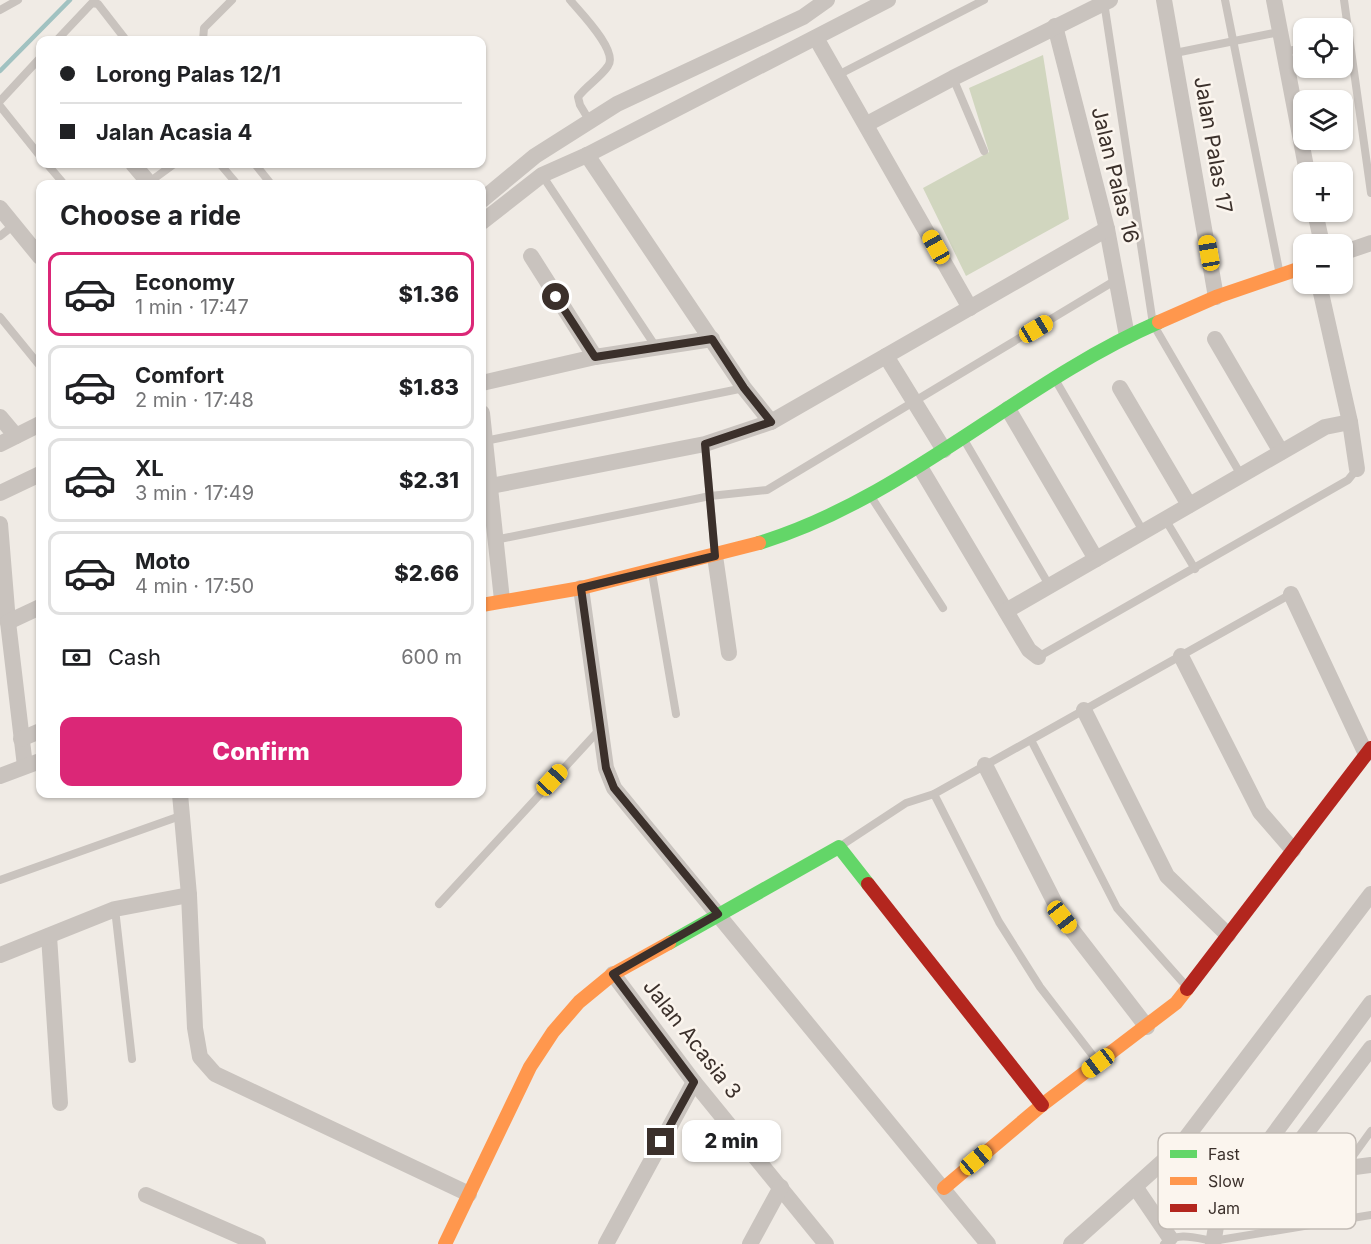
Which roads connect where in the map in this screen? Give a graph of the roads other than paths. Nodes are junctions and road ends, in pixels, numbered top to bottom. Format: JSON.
{"nodes":[{"id":1,"x":18,"y":0,"type":"edge"},
{"id":2,"x":232,"y":0,"type":"edge"},
{"id":3,"x":570,"y":0,"type":"edge"},
{"id":4,"x":827,"y":0,"type":"edge"},
{"id":5,"x":888,"y":0,"type":"edge"},
{"id":6,"x":984,"y":0,"type":"edge"},
{"id":7,"x":1164,"y":0,"type":"edge"},
{"id":8,"x":1225,"y":0,"type":"edge"},
{"id":9,"x":1274,"y":0,"type":"edge"},
{"id":10,"x":1344,"y":0,"type":"edge"},
{"id":11,"x":1107,"y":1,"type":"edge"},
{"id":12,"x":0,"y":10,"type":"edge"},
{"id":13,"x":1345,"y":18,"type":"edge"},
{"id":14,"x":1055,"y":26,"type":"junction"},
{"id":15,"x":1280,"y":32,"type":"junction"},
{"id":16,"x":61,"y":36,"type":"edge"},
{"id":17,"x":123,"y":36,"type":"edge"},
{"id":18,"x":203,"y":36,"type":"edge"},
{"id":19,"x":816,"y":38,"type":"junction"},
{"id":20,"x":1233,"y":42,"type":"junction"},
{"id":21,"x":1293,"y":50,"type":"edge"},
{"id":22,"x":1283,"y":51,"type":"junction"},
{"id":23,"x":1175,"y":53,"type":"junction"},
{"id":24,"x":36,"y":62,"type":"edge"},
{"id":25,"x":836,"y":76,"type":"junction"},
{"id":26,"x":953,"y":78,"type":"junction"},
{"id":27,"x":1352,"y":78,"type":"edge"},
{"id":28,"x":0,"y":101,"type":"edge"},
{"id":29,"x":0,"y":106,"type":"edge"},
{"id":30,"x":590,"y":120,"type":"junction"},
{"id":31,"x":867,"y":124,"type":"junction"},
{"id":32,"x":36,"y":151,"type":"edge"},
{"id":33,"x":984,"y":151,"type":"dead end"},
{"id":34,"x":587,"y":155,"type":"junction"},
{"id":35,"x":1305,"y":162,"type":"edge"},
{"id":36,"x":50,"y":168,"type":"edge"},
{"id":37,"x":136,"y":168,"type":"edge"},
{"id":38,"x":169,"y":168,"type":"edge"},
{"id":39,"x":223,"y":168,"type":"edge"},
{"id":40,"x":258,"y":168,"type":"edge"},
{"id":41,"x":542,"y":175,"type":"junction"},
{"id":42,"x":61,"y":180,"type":"edge"},
{"id":43,"x":146,"y":180,"type":"edge"},
{"id":44,"x":154,"y":180,"type":"edge"},
{"id":45,"x":234,"y":180,"type":"edge"},
{"id":46,"x":268,"y":180,"type":"edge"},
{"id":47,"x":1371,"y":193,"type":"edge"},
{"id":48,"x":486,"y":197,"type":"edge"},
{"id":49,"x":0,"y":208,"type":"edge"},
{"id":50,"x":486,"y":219,"type":"edge"},
{"id":51,"x":14,"y":225,"type":"junction"},
{"id":52,"x":1107,"y":229,"type":"junction"},
{"id":53,"x":0,"y":236,"type":"edge"},
{"id":54,"x":1371,"y":243,"type":"edge"},
{"id":55,"x":1353,"y":249,"type":"edge"},
{"id":56,"x":36,"y":252,"type":"edge"},
{"id":57,"x":531,"y":256,"type":"dead end"},
{"id":58,"x":1293,"y":271,"type":"edge"},
{"id":59,"x":1281,"y":275,"type":"junction"},
{"id":60,"x":1117,"y":280,"type":"junction"},
{"id":61,"x":1321,"y":294,"type":"edge"},
{"id":62,"x":1216,"y":297,"type":"junction"},
{"id":63,"x":970,"y":308,"type":"junction"},
{"id":64,"x":0,"y":316,"type":"edge"},
{"id":65,"x":1153,"y":324,"type":"junction"},
{"id":66,"x":1127,"y":336,"type":"junction"},
{"id":67,"x":712,"y":339,"type":"junction"},
{"id":68,"x":1215,"y":339,"type":"dead end"},
{"id":69,"x":656,"y":347,"type":"junction"},
{"id":70,"x":886,"y":356,"type":"junction"},
{"id":71,"x":595,"y":357,"type":"junction"},
{"id":72,"x":36,"y":361,"type":"edge"},
{"id":73,"x":1054,"y":379,"type":"junction"},
{"id":74,"x":486,"y":382,"type":"edge"},
{"id":75,"x":744,"y":388,"type":"junction"},
{"id":76,"x":1120,"y":388,"type":"dead end"},
{"id":77,"x":916,"y":402,"type":"junction"},
{"id":78,"x":1008,"y":409,"type":"junction"},
{"id":79,"x":0,"y":417,"type":"edge"},
{"id":80,"x":771,"y":422,"type":"junction"},
{"id":81,"x":1350,"y":422,"type":"junction"},
{"id":82,"x":36,"y":426,"type":"edge"},
{"id":83,"x":16,"y":436,"type":"junction"},
{"id":84,"x":963,"y":437,"type":"junction"},
{"id":85,"x":486,"y":441,"type":"edge"},
{"id":86,"x":0,"y":444,"type":"edge"},
{"id":87,"x":705,"y":444,"type":"junction"},
{"id":88,"x":486,"y":448,"type":"edge"},
{"id":89,"x":944,"y":450,"type":"junction"},
{"id":90,"x":1281,"y":452,"type":"junction"},
{"id":91,"x":920,"y":467,"type":"junction"},
{"id":92,"x":1357,"y":469,"type":"joint"},
{"id":93,"x":1241,"y":475,"type":"junction"},
{"id":94,"x":36,"y":476,"type":"edge"},
{"id":95,"x":491,"y":486,"type":"junction"},
{"id":96,"x":0,"y":493,"type":"edge"},
{"id":97,"x":870,"y":494,"type":"junction"},
{"id":98,"x":710,"y":496,"type":"junction"},
{"id":99,"x":1189,"y":505,"type":"junction"},
{"id":100,"x":1166,"y":519,"type":"junction"},
{"id":101,"x":0,"y":524,"type":"edge"},
{"id":102,"x":1143,"y":531,"type":"junction"},
{"id":103,"x":495,"y":540,"type":"junction"},
{"id":104,"x":715,"y":556,"type":"junction"},
{"id":105,"x":1096,"y":559,"type":"junction"},
{"id":106,"x":1195,"y":569,"type":"junction"},
{"id":107,"x":652,"y":571,"type":"junction"},
{"id":108,"x":1050,"y":585,"type":"junction"},
{"id":109,"x":581,"y":588,"type":"junction"},
{"id":110,"x":1291,"y":594,"type":"joint"},
{"id":111,"x":502,"y":600,"type":"junction"},
{"id":112,"x":486,"y":604,"type":"edge"},
{"id":113,"x":943,"y":608,"type":"dead end"},
{"id":114,"x":36,"y":609,"type":"edge"},
{"id":115,"x":1006,"y":610,"type":"junction"},
{"id":116,"x":8,"y":622,"type":"junction"},
{"id":117,"x":729,"y":653,"type":"dead end"},
{"id":118,"x":1181,"y":656,"type":"junction"},
{"id":119,"x":1038,"y":657,"type":"joint"},
{"id":120,"x":1084,"y":710,"type":"junction"},
{"id":121,"x":676,"y":714,"type":"dead end"},
{"id":122,"x":601,"y":727,"type":"junction"},
{"id":123,"x":36,"y":733,"type":"edge"},
{"id":124,"x":21,"y":740,"type":"junction"},
{"id":125,"x":1031,"y":740,"type":"junction"},
{"id":126,"x":1369,"y":751,"type":"edge"},
{"id":127,"x":33,"y":764,"type":"edge"},
{"id":128,"x":986,"y":765,"type":"junction"},
{"id":129,"x":0,"y":776,"type":"edge"},
{"id":130,"x":934,"y":794,"type":"junction"},
{"id":131,"x":181,"y":798,"type":"edge"},
{"id":132,"x":183,"y":815,"type":"junction"},
{"id":133,"x":838,"y":847,"type":"junction"},
{"id":134,"x":1293,"y":850,"type":"junction"},
{"id":135,"x":0,"y":880,"type":"edge"},
{"id":136,"x":1371,"y":894,"type":"edge"},
{"id":137,"x":189,"y":895,"type":"junction"},
{"id":138,"x":439,"y":903,"type":"dead end"},
{"id":139,"x":115,"y":909,"type":"junction"},
{"id":140,"x":718,"y":914,"type":"junction"},
{"id":141,"x":1228,"y":935,"type":"junction"},
{"id":142,"x":50,"y":936,"type":"junction"},
{"id":143,"x":0,"y":955,"type":"edge"},
{"id":144,"x":613,"y":974,"type":"junction"},
{"id":145,"x":1188,"y":987,"type":"junction"},
{"id":146,"x":1371,"y":1003,"type":"edge"},
{"id":147,"x":1147,"y":1027,"type":"junction"},
{"id":148,"x":1371,"y":1048,"type":"edge"},
{"id":149,"x":132,"y":1059,"type":"dead end"},
{"id":150,"x":1098,"y":1063,"type":"junction"},
{"id":151,"x":694,"y":1082,"type":"junction"},
{"id":152,"x":60,"y":1103,"type":"dead end"},
{"id":153,"x":1042,"y":1105,"type":"junction"},
{"id":154,"x":1371,"y":1131,"type":"edge"},
{"id":155,"x":1190,"y":1133,"type":"edge"},
{"id":156,"x":1275,"y":1133,"type":"edge"},
{"id":157,"x":1306,"y":1133,"type":"edge"},
{"id":158,"x":1356,"y":1152,"type":"edge"},
{"id":159,"x":1371,"y":1165,"type":"edge"},
{"id":160,"x":1158,"y":1167,"type":"edge"},
{"id":161,"x":1356,"y":1168,"type":"edge"},
{"id":162,"x":781,"y":1187,"type":"junction"},
{"id":163,"x":944,"y":1188,"type":"junction"},
{"id":164,"x":1136,"y":1188,"type":"junction"},
{"id":165,"x":469,"y":1194,"type":"junction"},
{"id":166,"x":146,"y":1195,"type":"dead end"},
{"id":167,"x":1371,"y":1215,"type":"edge"},
{"id":168,"x":1356,"y":1218,"type":"edge"},
{"id":169,"x":1158,"y":1226,"type":"edge"},
{"id":170,"x":1292,"y":1229,"type":"edge"},
{"id":171,"x":1167,"y":1241,"type":"edge"},
{"id":172,"x":1213,"y":1243,"type":"edge"},
{"id":173,"x":258,"y":1244,"type":"edge"},
{"id":174,"x":445,"y":1244,"type":"edge"},
{"id":175,"x":606,"y":1244,"type":"edge"},
{"id":176,"x":750,"y":1244,"type":"edge"},
{"id":177,"x":826,"y":1244,"type":"edge"},
{"id":178,"x":988,"y":1244,"type":"edge"},
{"id":179,"x":1071,"y":1244,"type":"edge"}],
"edges":[{"from":1,"to":12,"type":"lane"},
{"from":2,"to":18,"type":"lane"},
{"from":3,"to":30,"type":"lane"},
{"from":4,"to":30,"type":"street"},
{"from":5,"to":19,"type":"street"},
{"from":6,"to":25,"type":"lane"},
{"from":7,"to":23,"type":"street","name":"Jalan Palas 17"},
{"from":8,"to":20,"type":"lane"},
{"from":9,"to":15,"type":"street"},
{"from":10,"to":13,"type":"lane"},
{"from":11,"to":14,"type":"street"},
{"from":11,"to":65,"type":"lane"},
{"from":14,"to":26,"type":"street"},
{"from":14,"to":52,"type":"street","name":"Jalan Palas 16"},
{"from":15,"to":20,"type":"lane"},
{"from":15,"to":22,"type":"street"},
{"from":16,"to":17,"type":"lane"},
{"from":19,"to":25,"type":"street"},
{"from":19,"to":34,"type":"street"},
{"from":20,"to":23,"type":"lane"},
{"from":20,"to":59,"type":"lane"},
{"from":21,"to":22,"type":"lane"},
{"from":22,"to":35,"type":"street"},
{"from":23,"to":62,"type":"street","name":"Jalan Palas 17"},
{"from":24,"to":28,"type":"lane"},
{"from":25,"to":31,"type":"street"},
{"from":26,"to":31,"type":"street"},
{"from":26,"to":33,"type":"lane"},
{"from":27,"to":47,"type":"lane"},
{"from":29,"to":32,"type":"lane"},
{"from":30,"to":48,"type":"street"},
{"from":31,"to":63,"type":"street"},
{"from":34,"to":41,"type":"street"},
{"from":34,"to":67,"type":"street"},
{"from":36,"to":42,"type":"lane"},
{"from":37,"to":43,"type":"street"},
{"from":38,"to":44,"type":"lane"},
{"from":39,"to":45,"type":"lane"},
{"from":40,"to":46,"type":"lane"},
{"from":41,"to":50,"type":"street"},
{"from":41,"to":69,"type":"lane"},
{"from":49,"to":51,"type":"street"},
{"from":51,"to":53,"type":"lane"},
{"from":51,"to":56,"type":"street"},
{"from":52,"to":60,"type":"street","name":"Jalan Palas 16"},
{"from":52,"to":63,"type":"street"},
{"from":54,"to":55,"type":"street"},
{"from":57,"to":71,"type":"street"},
{"from":58,"to":59,"type":"street"},
{"from":59,"to":62,"type":"street"},
{"from":60,"to":66,"type":"street","name":"Jalan Palas 16"},
{"from":60,"to":77,"type":"lane"},
{"from":61,"to":81,"type":"street"},
{"from":62,"to":65,"type":"street"},
{"from":63,"to":70,"type":"street"},
{"from":64,"to":72,"type":"lane"},
{"from":65,"to":66,"type":"street"},
{"from":65,"to":93,"type":"lane"},
{"from":66,"to":73,"type":"street"},
{"from":67,"to":69,"type":"street"},
{"from":67,"to":75,"type":"street"},
{"from":68,"to":90,"type":"street"},
{"from":69,"to":71,"type":"street"},
{"from":70,"to":77,"type":"street"},
{"from":70,"to":80,"type":"street"},
{"from":71,"to":74,"type":"street"},
{"from":73,"to":78,"type":"street"},
{"from":73,"to":102,"type":"lane"},
{"from":75,"to":80,"type":"street"},
{"from":75,"to":85,"type":"lane"},
{"from":76,"to":99,"type":"street"},
{"from":77,"to":89,"type":"street"},
{"from":77,"to":98,"type":"lane"},
{"from":78,"to":84,"type":"street"},
{"from":78,"to":105,"type":"street"},
{"from":79,"to":83,"type":"street"},
{"from":80,"to":87,"type":"street"},
{"from":81,"to":90,"type":"street"},
{"from":81,"to":92,"type":"street"},
{"from":82,"to":83,"type":"street"},
{"from":83,"to":86,"type":"street"},
{"from":84,"to":89,"type":"street"},
{"from":84,"to":108,"type":"lane"},
{"from":87,"to":95,"type":"street"},
{"from":87,"to":98,"type":"lane"},
{"from":88,"to":95,"type":"street"},
{"from":89,"to":91,"type":"street"},
{"from":90,"to":93,"type":"street"},
{"from":91,"to":97,"type":"street"},
{"from":91,"to":115,"type":"street"},
{"from":92,"to":106,"type":"lane"},
{"from":93,"to":99,"type":"street"},
{"from":94,"to":96,"type":"street"},
{"from":95,"to":103,"type":"street"},
{"from":97,"to":104,"type":"street"},
{"from":97,"to":113,"type":"lane"},
{"from":98,"to":103,"type":"lane"},
{"from":98,"to":104,"type":"lane"},
{"from":99,"to":100,"type":"street"},
{"from":100,"to":102,"type":"street"},
{"from":100,"to":106,"type":"lane"},
{"from":101,"to":116,"type":"street"},
{"from":102,"to":105,"type":"street"},
{"from":103,"to":111,"type":"street"},
{"from":104,"to":107,"type":"street"},
{"from":104,"to":117,"type":"street"},
{"from":105,"to":108,"type":"street"},
{"from":106,"to":119,"type":"lane"},
{"from":107,"to":109,"type":"street"},
{"from":107,"to":121,"type":"lane"},
{"from":108,"to":115,"type":"street"},
{"from":109,"to":111,"type":"street"},
{"from":109,"to":122,"type":"street"},
{"from":110,"to":118,"type":"lane"},
{"from":110,"to":126,"type":"street"},
{"from":111,"to":112,"type":"street"},
{"from":114,"to":116,"type":"street"},
{"from":115,"to":119,"type":"street"},
{"from":116,"to":124,"type":"street"},
{"from":118,"to":120,"type":"lane"},
{"from":118,"to":134,"type":"street"},
{"from":120,"to":125,"type":"lane"},
{"from":120,"to":141,"type":"street"},
{"from":122,"to":138,"type":"lane"},
{"from":122,"to":140,"type":"street"},
{"from":123,"to":124,"type":"street"},
{"from":124,"to":127,"type":"street"},
{"from":125,"to":128,"type":"lane"},
{"from":125,"to":145,"type":"lane"},
{"from":126,"to":134,"type":"street"},
{"from":127,"to":129,"type":"street"},
{"from":128,"to":130,"type":"lane"},
{"from":128,"to":147,"type":"street"},
{"from":130,"to":133,"type":"lane"},
{"from":130,"to":150,"type":"lane"},
{"from":131,"to":132,"type":"street"},
{"from":132,"to":135,"type":"lane"},
{"from":132,"to":137,"type":"street"},
{"from":133,"to":140,"type":"street"},
{"from":133,"to":153,"type":"street"},
{"from":134,"to":141,"type":"street"},
{"from":136,"to":155,"type":"street"},
{"from":137,"to":139,"type":"street"},
{"from":137,"to":165,"type":"street"},
{"from":139,"to":142,"type":"street"},
{"from":139,"to":149,"type":"lane"},
{"from":140,"to":144,"type":"street"},
{"from":140,"to":163,"type":"street"},
{"from":141,"to":145,"type":"street"},
{"from":142,"to":143,"type":"street"},
{"from":142,"to":152,"type":"street"},
{"from":144,"to":151,"type":"street","name":"Jalan Acasia 3"},
{"from":144,"to":165,"type":"street"},
{"from":145,"to":147,"type":"street"},
{"from":146,"to":156,"type":"street"},
{"from":147,"to":150,"type":"street"},
{"from":148,"to":157,"type":"street"},
{"from":150,"to":153,"type":"street"},
{"from":151,"to":162,"type":"street","name":"Jalan Acasia 3"},
{"from":151,"to":175,"type":"street"},
{"from":153,"to":163,"type":"street"},
{"from":154,"to":158,"type":"lane"},
{"from":159,"to":161,"type":"street"},
{"from":160,"to":164,"type":"street"},
{"from":162,"to":176,"type":"street"},
{"from":162,"to":177,"type":"street","name":"Jalan Acasia 3"},
{"from":163,"to":178,"type":"street"},
{"from":164,"to":169,"type":"street"},
{"from":164,"to":179,"type":"street"},
{"from":165,"to":174,"type":"street"},
{"from":166,"to":173,"type":"street"},
{"from":167,"to":168,"type":"lane"},
{"from":170,"to":172,"type":"lane"},
{"from":171,"to":172,"type":"lane"}]}
